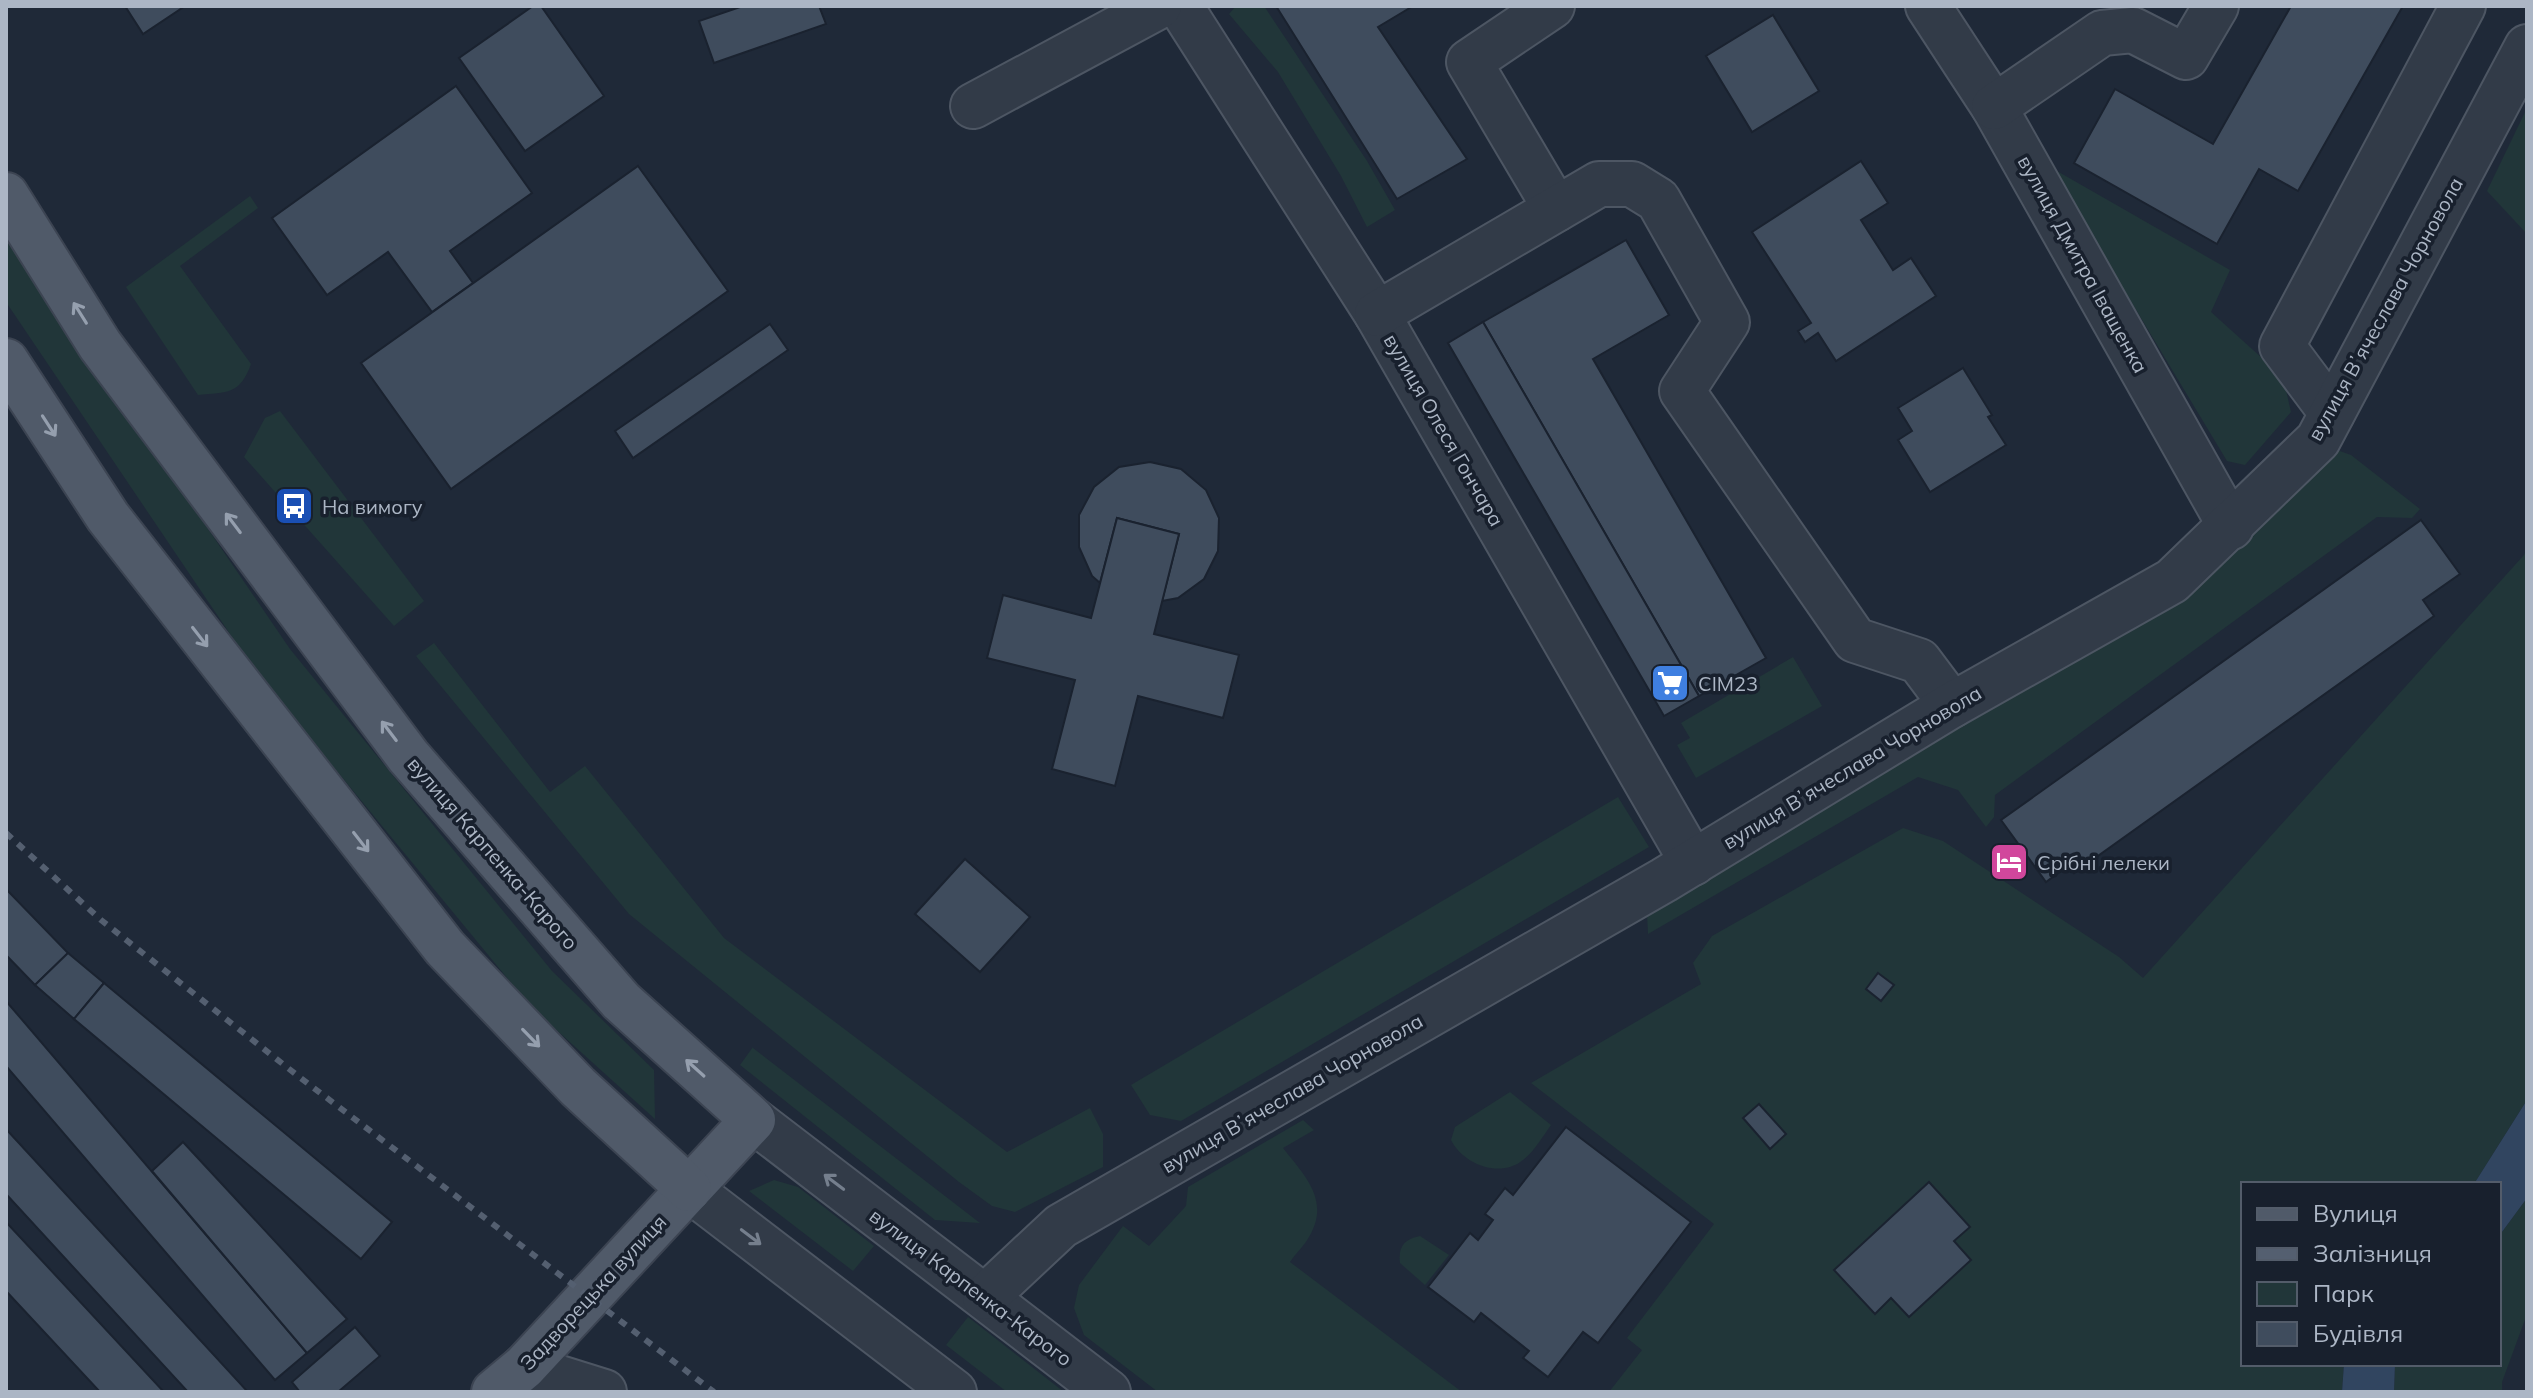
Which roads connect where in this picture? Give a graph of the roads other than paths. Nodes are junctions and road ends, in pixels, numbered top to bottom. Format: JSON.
{"nodes":[{"id":1,"x":1159,"y":6,"type":"edge"},
{"id":2,"x":1180,"y":6,"type":"edge"},
{"id":3,"x":1552,"y":6,"type":"edge"},
{"id":4,"x":1928,"y":6,"type":"edge"},
{"id":5,"x":2216,"y":6,"type":"edge"},
{"id":6,"x":2463,"y":6,"type":"edge"},
{"id":7,"x":2527,"y":47,"type":"edge"},
{"id":8,"x":973,"y":106,"type":"dead end"},
{"id":9,"x":1994,"y":107,"type":"junction"},
{"id":10,"x":6,"y":195,"type":"edge"},
{"id":11,"x":1556,"y":209,"type":"junction"},
{"id":12,"x":1377,"y":314,"type":"junction"},
{"id":13,"x":6,"y":361,"type":"edge"},
{"id":14,"x":2332,"y":413,"type":"junction"},
{"id":15,"x":2231,"y":527,"type":"junction"},
{"id":16,"x":1952,"y":705,"type":"junction"},
{"id":17,"x":1693,"y":863,"type":"junction"},
{"id":18,"x":753,"y":1120,"type":"junction"},
{"id":19,"x":689,"y":1189,"type":"junction"},
{"id":20,"x":985,"y":1297,"type":"junction"},
{"id":21,"x":509,"y":1380,"type":"edge"},
{"id":22,"x":604,"y":1392,"type":"edge"},
{"id":23,"x":954,"y":1392,"type":"edge"},
{"id":24,"x":1108,"y":1392,"type":"edge"}],
"edges":[{"from":1,"to":8,"type":"street"},
{"from":2,"to":12,"type":"street","name":"вулиця Олеся Гончара"},
{"from":3,"to":11,"type":"street"},
{"from":4,"to":9,"type":"street","name":"вулиця Дмитра Іващенка"},
{"from":5,"to":9,"type":"street"},
{"from":6,"to":14,"type":"street"},
{"from":7,"to":14,"type":"street","name":"вулиця Вʼячеслава Чорновола"},
{"from":9,"to":15,"type":"street","name":"вулиця Дмитра Іващенка"},
{"from":18,"to":10,"type":"main road","name":"вулиця Карпенка-Карого","one_way":true},
{"from":11,"to":12,"type":"street"},
{"from":11,"to":16,"type":"street"},
{"from":12,"to":17,"type":"street","name":"вулиця Олеся Гончара"},
{"from":13,"to":19,"type":"main road","one_way":true},
{"from":14,"to":15,"type":"street","name":"вулиця Вʼячеслава Чорновола"},
{"from":15,"to":16,"type":"street","name":"вулиця Вʼячеслава Чорновола"},
{"from":16,"to":17,"type":"street","name":"вулиця Вʼячеслава Чорновола"},
{"from":17,"to":20,"type":"street","name":"вулиця Вʼячеслава Чорновола"},
{"from":18,"to":19,"type":"main road","name":"Задворецька вулиця"},
{"from":20,"to":18,"type":"street","name":"вулиця Карпенка-Карого","one_way":true},
{"from":19,"to":21,"type":"main road","name":"Задворецька вулиця"},
{"from":19,"to":23,"type":"street","one_way":true},
{"from":20,"to":24,"type":"street","name":"вулиця Карпенка-Карого"},
{"from":21,"to":22,"type":"street"}]}
